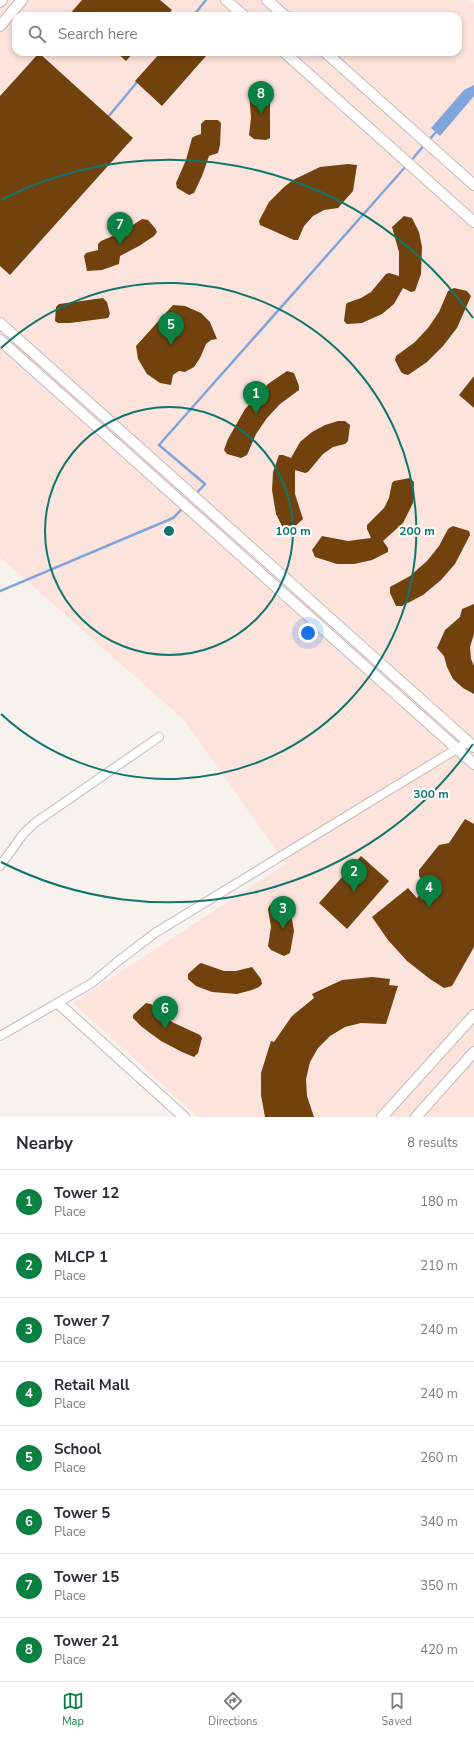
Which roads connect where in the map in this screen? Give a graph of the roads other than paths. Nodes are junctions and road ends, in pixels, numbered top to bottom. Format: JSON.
{"nodes":[{"id":1,"x":22,"y":0,"type":"edge"},
{"id":2,"x":226,"y":0,"type":"edge"},
{"id":3,"x":267,"y":0,"type":"edge"},
{"id":4,"x":240,"y":12,"type":"edge"},
{"id":5,"x":280,"y":12,"type":"edge"},
{"id":6,"x":0,"y":26,"type":"edge"},
{"id":7,"x":288,"y":56,"type":"edge"},
{"id":8,"x":330,"y":56,"type":"edge"},
{"id":9,"x":474,"y":185,"type":"edge"},
{"id":10,"x":474,"y":222,"type":"edge"},
{"id":11,"x":0,"y":323,"type":"edge"},
{"id":12,"x":0,"y":340,"type":"edge"},
{"id":13,"x":159,"y":737,"type":"dead end"},
{"id":14,"x":471,"y":745,"type":"edge"},
{"id":15,"x":457,"y":750,"type":"junction"},
{"id":16,"x":474,"y":764,"type":"edge"},
{"id":17,"x":0,"y":866,"type":"edge"},
{"id":18,"x":59,"y":1004,"type":"junction"},
{"id":19,"x":474,"y":1015,"type":"edge"},
{"id":20,"x":0,"y":1036,"type":"edge"},
{"id":21,"x":474,"y":1052,"type":"edge"},
{"id":22,"x":184,"y":1117,"type":"edge"},
{"id":23,"x":382,"y":1117,"type":"edge"},
{"id":24,"x":416,"y":1117,"type":"edge"}],
"edges":[{"from":1,"to":6,"type":"street"},
{"from":2,"to":4,"type":"street"},
{"from":3,"to":5,"type":"street"},
{"from":7,"to":10,"type":"street"},
{"from":8,"to":9,"type":"street"},
{"from":11,"to":14,"type":"street"},
{"from":12,"to":15,"type":"street"},
{"from":13,"to":17,"type":"street"},
{"from":14,"to":15,"type":"street"},
{"from":15,"to":16,"type":"street"},
{"from":15,"to":18,"type":"street"},
{"from":18,"to":20,"type":"street"},
{"from":18,"to":22,"type":"street"},
{"from":19,"to":23,"type":"street"},
{"from":21,"to":24,"type":"street"}]}
